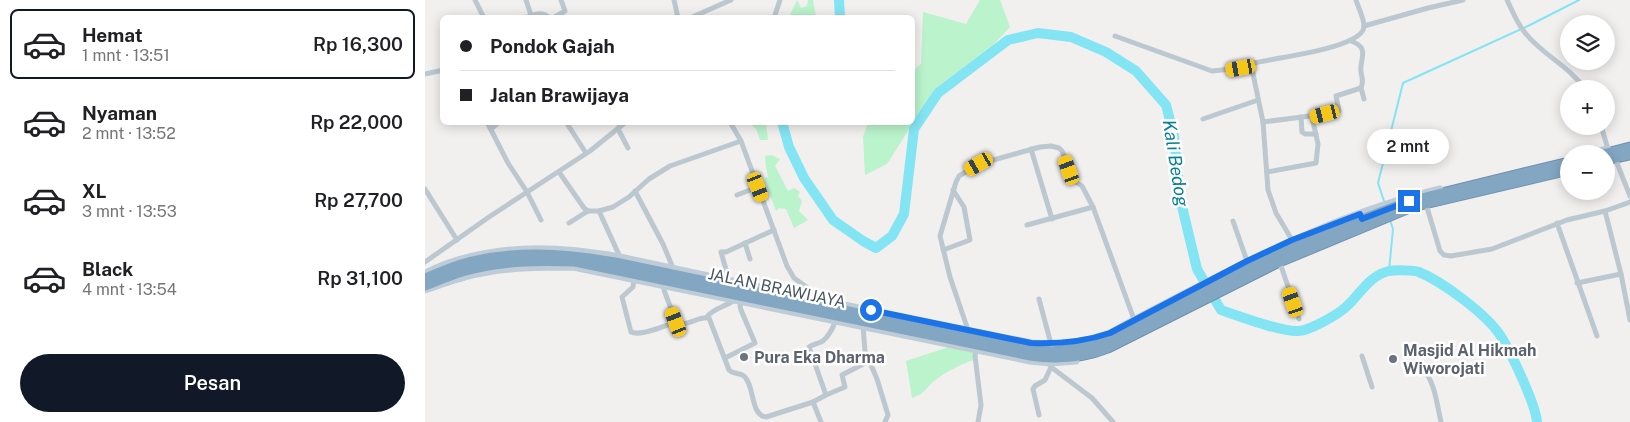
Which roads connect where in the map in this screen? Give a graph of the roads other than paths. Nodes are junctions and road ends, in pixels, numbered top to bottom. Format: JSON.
{"nodes":[{"id":1,"x":475,"y":0,"type":"edge"},
{"id":2,"x":526,"y":0,"type":"edge"},
{"id":3,"x":561,"y":0,"type":"edge"},
{"id":4,"x":674,"y":0,"type":"edge"},
{"id":5,"x":731,"y":0,"type":"edge"},
{"id":6,"x":780,"y":0,"type":"edge"},
{"id":7,"x":1356,"y":0,"type":"edge"},
{"id":8,"x":1463,"y":0,"type":"edge"},
{"id":9,"x":1507,"y":0,"type":"edge"},
{"id":10,"x":482,"y":15,"type":"edge"},
{"id":11,"x":531,"y":15,"type":"joint"},
{"id":12,"x":544,"y":15,"type":"edge"},
{"id":13,"x":558,"y":15,"type":"edge"},
{"id":14,"x":678,"y":15,"type":"edge"},
{"id":15,"x":697,"y":15,"type":"edge"},
{"id":16,"x":775,"y":15,"type":"edge"},
{"id":17,"x":1364,"y":26,"type":"junction"},
{"id":18,"x":1115,"y":36,"type":"dead end"},
{"id":19,"x":1351,"y":41,"type":"junction"},
{"id":20,"x":1251,"y":64,"type":"junction"},
{"id":21,"x":440,"y":71,"type":"edge"},
{"id":22,"x":425,"y":74,"type":"edge"},
{"id":23,"x":1579,"y":80,"type":"edge"},
{"id":24,"x":1361,"y":88,"type":"junction"},
{"id":25,"x":1364,"y":99,"type":"dead end"},
{"id":26,"x":1258,"y":100,"type":"junction"},
{"id":27,"x":1301,"y":118,"type":"junction"},
{"id":28,"x":1312,"y":118,"type":"junction"},
{"id":29,"x":1203,"y":119,"type":"dead end"},
{"id":30,"x":1263,"y":122,"type":"junction"},
{"id":31,"x":489,"y":125,"type":"edge"},
{"id":32,"x":496,"y":125,"type":"edge"},
{"id":33,"x":568,"y":125,"type":"edge"},
{"id":34,"x":623,"y":125,"type":"edge"},
{"id":35,"x":732,"y":125,"type":"edge"},
{"id":36,"x":491,"y":129,"type":"junction"},
{"id":37,"x":618,"y":129,"type":"junction"},
{"id":38,"x":1316,"y":134,"type":"junction"},
{"id":39,"x":741,"y":141,"type":"junction"},
{"id":40,"x":1630,"y":145,"type":"edge"},
{"id":41,"x":628,"y":148,"type":"dead end"},
{"id":42,"x":1031,"y":149,"type":"junction"},
{"id":43,"x":1615,"y":149,"type":"edge"},
{"id":44,"x":586,"y":153,"type":"junction"},
{"id":45,"x":1630,"y":155,"type":"edge"},
{"id":46,"x":1615,"y":158,"type":"edge"},
{"id":47,"x":1560,"y":160,"type":"edge"},
{"id":48,"x":1630,"y":160,"type":"edge"},
{"id":49,"x":1617,"y":163,"type":"joint"},
{"id":50,"x":1560,"y":164,"type":"edge"},
{"id":51,"x":559,"y":172,"type":"junction"},
{"id":52,"x":1267,"y":172,"type":"junction"},
{"id":53,"x":1560,"y":172,"type":"edge"},
{"id":54,"x":1560,"y":176,"type":"edge"},
{"id":55,"x":758,"y":187,"type":"junction"},
{"id":56,"x":425,"y":189,"type":"edge"},
{"id":57,"x":953,"y":190,"type":"junction"},
{"id":58,"x":527,"y":192,"type":"junction"},
{"id":59,"x":635,"y":192,"type":"junction"},
{"id":60,"x":737,"y":195,"type":"dead end"},
{"id":61,"x":1630,"y":196,"type":"edge"},
{"id":62,"x":1630,"y":202,"type":"edge"},
{"id":63,"x":1426,"y":206,"type":"junction"},
{"id":64,"x":1093,"y":208,"type":"junction"},
{"id":65,"x":588,"y":211,"type":"junction"},
{"id":66,"x":599,"y":211,"type":"junction"},
{"id":67,"x":1605,"y":211,"type":"junction"},
{"id":68,"x":1361,"y":216,"type":"junction"},
{"id":69,"x":1052,"y":218,"type":"junction"},
{"id":70,"x":541,"y":220,"type":"dead end"},
{"id":71,"x":1233,"y":221,"type":"dead end"},
{"id":72,"x":569,"y":223,"type":"dead end"},
{"id":73,"x":1557,"y":223,"type":"junction"},
{"id":74,"x":1027,"y":225,"type":"dead end"},
{"id":75,"x":1371,"y":226,"type":"junction"},
{"id":76,"x":774,"y":230,"type":"junction"},
{"id":77,"x":1326,"y":237,"type":"junction"},
{"id":78,"x":457,"y":240,"type":"junction"},
{"id":79,"x":1292,"y":240,"type":"junction"},
{"id":80,"x":745,"y":243,"type":"junction"},
{"id":81,"x":943,"y":250,"type":"junction"},
{"id":82,"x":620,"y":257,"type":"junction"},
{"id":83,"x":750,"y":259,"type":"dead end"},
{"id":84,"x":1247,"y":261,"type":"junction"},
{"id":85,"x":425,"y":262,"type":"edge"},
{"id":86,"x":1281,"y":266,"type":"junction"},
{"id":87,"x":673,"y":268,"type":"junction"},
{"id":88,"x":425,"y":273,"type":"edge"},
{"id":89,"x":1621,"y":274,"type":"junction"},
{"id":90,"x":425,"y":278,"type":"edge"},
{"id":91,"x":634,"y":279,"type":"junction"},
{"id":92,"x":729,"y":280,"type":"junction"},
{"id":93,"x":1577,"y":283,"type":"junction"},
{"id":94,"x":664,"y":285,"type":"junction"},
{"id":95,"x":425,"y":286,"type":"edge"},
{"id":96,"x":1217,"y":287,"type":"junction"},
{"id":97,"x":425,"y":290,"type":"edge"},
{"id":98,"x":814,"y":298,"type":"junction"},
{"id":99,"x":1039,"y":299,"type":"dead end"},
{"id":100,"x":734,"y":300,"type":"junction"},
{"id":101,"x":742,"y":301,"type":"junction"},
{"id":102,"x":1175,"y":309,"type":"junction"},
{"id":103,"x":707,"y":317,"type":"junction"},
{"id":104,"x":1299,"y":319,"type":"dead end"},
{"id":105,"x":1630,"y":320,"type":"edge"},
{"id":106,"x":835,"y":321,"type":"junction"},
{"id":107,"x":676,"y":322,"type":"junction"},
{"id":108,"x":1135,"y":322,"type":"junction"},
{"id":109,"x":863,"y":326,"type":"junction"},
{"id":110,"x":968,"y":330,"type":"junction"},
{"id":111,"x":1597,"y":336,"type":"dead end"},
{"id":112,"x":1051,"y":344,"type":"junction"},
{"id":113,"x":976,"y":350,"type":"junction"},
{"id":114,"x":1362,"y":356,"type":"dead end"},
{"id":115,"x":725,"y":358,"type":"junction"},
{"id":116,"x":869,"y":361,"type":"junction"},
{"id":117,"x":1050,"y":365,"type":"junction"},
{"id":118,"x":1422,"y":368,"type":"dead end"},
{"id":119,"x":1372,"y":387,"type":"dead end"},
{"id":120,"x":825,"y":395,"type":"junction"},
{"id":121,"x":813,"y":402,"type":"junction"},
{"id":122,"x":1039,"y":415,"type":"dead end"},
{"id":123,"x":821,"y":422,"type":"edge"},
{"id":124,"x":885,"y":422,"type":"edge"},
{"id":125,"x":978,"y":422,"type":"edge"},
{"id":126,"x":1113,"y":422,"type":"edge"},
{"id":127,"x":1441,"y":422,"type":"edge"}],
"edges":[{"from":1,"to":10,"type":"street"},
{"from":2,"to":11,"type":"street"},
{"from":3,"to":13,"type":"street"},
{"from":4,"to":14,"type":"street"},
{"from":5,"to":15,"type":"street"},
{"from":6,"to":16,"type":"street"},
{"from":7,"to":17,"type":"street"},
{"from":8,"to":17,"type":"street"},
{"from":9,"to":23,"type":"street"},
{"from":11,"to":12,"type":"street"},
{"from":17,"to":19,"type":"street"},
{"from":18,"to":20,"type":"street"},
{"from":19,"to":20,"type":"street"},
{"from":19,"to":24,"type":"street"},
{"from":20,"to":26,"type":"street"},
{"from":21,"to":22,"type":"street"},
{"from":24,"to":25,"type":"street"},
{"from":24,"to":28,"type":"street"},
{"from":26,"to":29,"type":"street"},
{"from":26,"to":30,"type":"street"},
{"from":27,"to":28,"type":"street"},
{"from":27,"to":30,"type":"street"},
{"from":27,"to":38,"type":"street"},
{"from":28,"to":38,"type":"street"},
{"from":30,"to":52,"type":"street"},
{"from":31,"to":36,"type":"street"},
{"from":32,"to":36,"type":"street"},
{"from":33,"to":44,"type":"street"},
{"from":34,"to":37,"type":"street"},
{"from":35,"to":39,"type":"street"},
{"from":36,"to":58,"type":"street"},
{"from":37,"to":41,"type":"street"},
{"from":37,"to":44,"type":"street"},
{"from":38,"to":52,"type":"street"},
{"from":39,"to":55,"type":"street"},
{"from":39,"to":59,"type":"street"},
{"from":40,"to":43,"type":"highway"},
{"from":42,"to":57,"type":"street"},
{"from":42,"to":64,"type":"street"},
{"from":42,"to":69,"type":"street"},
{"from":44,"to":51,"type":"street"},
{"from":45,"to":46,"type":"highway"},
{"from":47,"to":68,"type":"street"},
{"from":48,"to":49,"type":"highway"},
{"from":49,"to":61,"type":"street"},
{"from":50,"to":68,"type":"highway","name":"JALAN BRAWIJAYA"},
{"from":51,"to":58,"type":"street"},
{"from":51,"to":65,"type":"street"},
{"from":52,"to":79,"type":"street"},
{"from":53,"to":63,"type":"highway"},
{"from":54,"to":63,"type":"highway"},
{"from":55,"to":60,"type":"street"},
{"from":55,"to":76,"type":"street"},
{"from":56,"to":78,"type":"street"},
{"from":57,"to":81,"type":"street"},
{"from":57,"to":81,"type":"street"},
{"from":58,"to":70,"type":"street"},
{"from":58,"to":78,"type":"street"},
{"from":59,"to":66,"type":"street"},
{"from":59,"to":87,"type":"street"},
{"from":62,"to":67,"type":"street"},
{"from":63,"to":73,"type":"street"},
{"from":63,"to":75,"type":"highway","name":"JALAN BRAWIJAYA"},
{"from":64,"to":69,"type":"street"},
{"from":64,"to":108,"type":"street"},
{"from":65,"to":66,"type":"street"},
{"from":65,"to":72,"type":"street"},
{"from":66,"to":82,"type":"street"},
{"from":67,"to":73,"type":"street"},
{"from":67,"to":89,"type":"street"},
{"from":68,"to":77,"type":"highway","name":"JALAN BRAWIJAYA"},
{"from":68,"to":79,"type":"street"},
{"from":69,"to":74,"type":"street"},
{"from":71,"to":84,"type":"street"},
{"from":73,"to":93,"type":"street"},
{"from":75,"to":77,"type":"highway","name":"JALAN BRAWIJAYA"},
{"from":75,"to":86,"type":"highway"},
{"from":76,"to":80,"type":"street"},
{"from":76,"to":98,"type":"street"},
{"from":77,"to":96,"type":"highway","name":"JALAN BRAWIJAYA"},
{"from":78,"to":85,"type":"street"},
{"from":79,"to":84,"type":"street"},
{"from":80,"to":83,"type":"street"},
{"from":80,"to":92,"type":"street"},
{"from":81,"to":110,"type":"street"},
{"from":82,"to":87,"type":"street"},
{"from":82,"to":88,"type":"street"},
{"from":84,"to":96,"type":"street"},
{"from":86,"to":96,"type":"highway"},
{"from":86,"to":104,"type":"street"},
{"from":87,"to":92,"type":"street"},
{"from":89,"to":93,"type":"street"},
{"from":89,"to":105,"type":"street"},
{"from":90,"to":108,"type":"highway","name":"JALAN BRAWIJAYA"},
{"from":91,"to":94,"type":"street"},
{"from":91,"to":97,"type":"street"},
{"from":91,"to":107,"type":"street"},
{"from":92,"to":98,"type":"street"},
{"from":93,"to":111,"type":"street"},
{"from":94,"to":100,"type":"street"},
{"from":94,"to":107,"type":"street"},
{"from":95,"to":102,"type":"highway","name":"JALAN BRAWIJAYA"},
{"from":96,"to":102,"type":"highway","name":"JALAN BRAWIJAYA"},
{"from":98,"to":110,"type":"street"},
{"from":99,"to":112,"type":"street"},
{"from":100,"to":101,"type":"street"},
{"from":100,"to":103,"type":"street"},
{"from":101,"to":106,"type":"street"},
{"from":101,"to":115,"type":"street"},
{"from":102,"to":108,"type":"highway","name":"JALAN BRAWIJAYA"},
{"from":102,"to":117,"type":"street"},
{"from":103,"to":107,"type":"street"},
{"from":103,"to":115,"type":"street"},
{"from":106,"to":109,"type":"street"},
{"from":106,"to":120,"type":"street"},
{"from":108,"to":112,"type":"street"},
{"from":109,"to":113,"type":"street"},
{"from":109,"to":116,"type":"street"},
{"from":110,"to":112,"type":"street"},
{"from":113,"to":117,"type":"street"},
{"from":113,"to":125,"type":"street"},
{"from":114,"to":119,"type":"street"},
{"from":115,"to":121,"type":"street"},
{"from":116,"to":120,"type":"street"},
{"from":116,"to":124,"type":"street"},
{"from":117,"to":122,"type":"street"},
{"from":117,"to":126,"type":"street"},
{"from":118,"to":127,"type":"street"},
{"from":120,"to":121,"type":"street"},
{"from":121,"to":123,"type":"street"}]}
